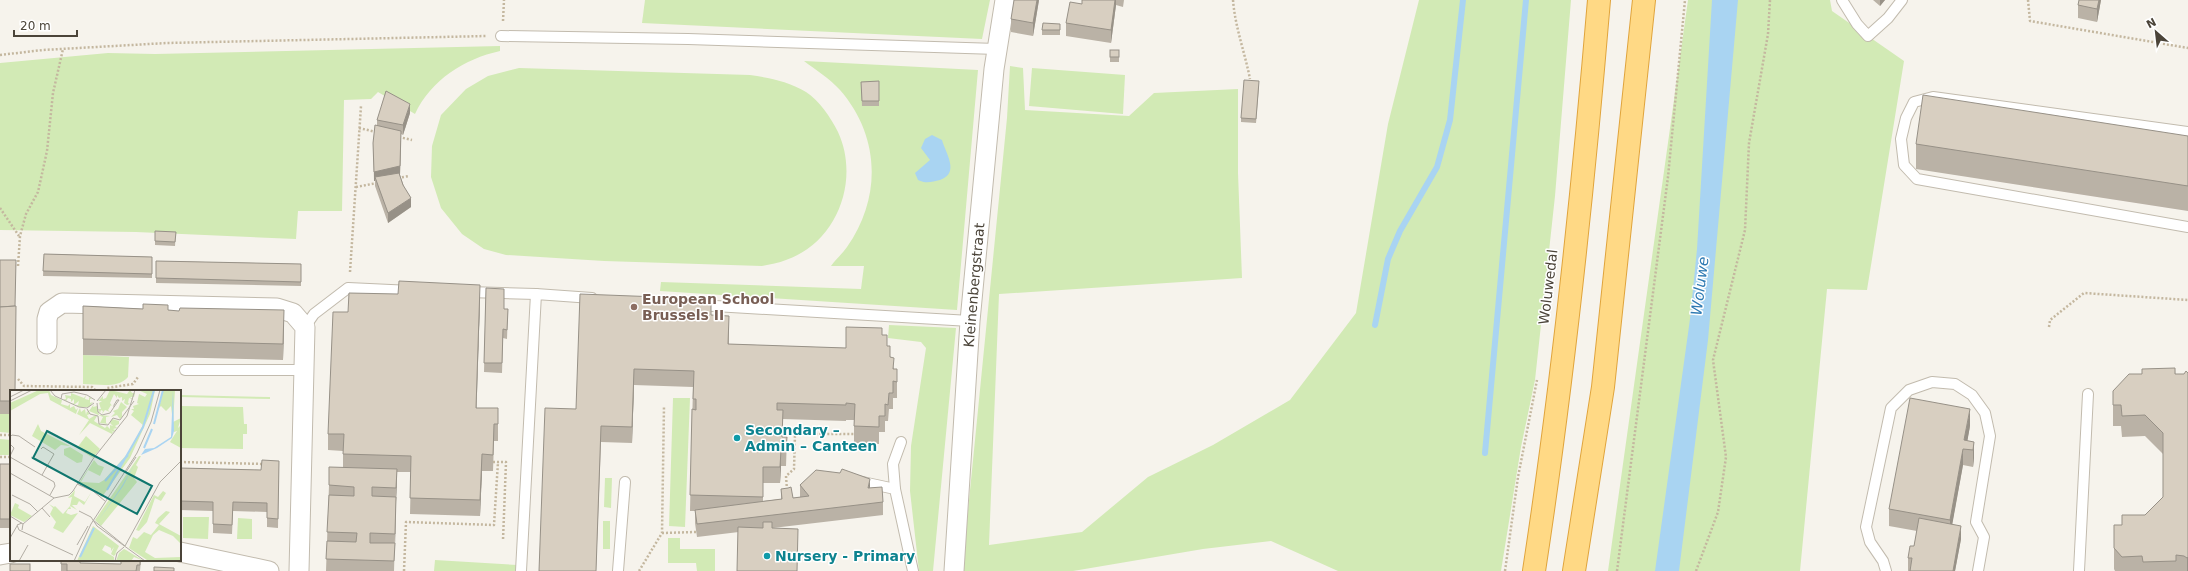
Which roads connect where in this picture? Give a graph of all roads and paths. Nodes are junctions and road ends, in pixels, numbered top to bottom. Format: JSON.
{"nodes":[{"id":1,"x":504,"y":0,"type":"edge"},
{"id":2,"x":1005,"y":0,"type":"edge"},
{"id":3,"x":1233,"y":0,"type":"edge"},
{"id":4,"x":1598,"y":0,"type":"edge"},
{"id":5,"x":1644,"y":0,"type":"edge"},
{"id":6,"x":1685,"y":0,"type":"edge"},
{"id":7,"x":1770,"y":0,"type":"edge"},
{"id":8,"x":1842,"y":0,"type":"edge"},
{"id":9,"x":1902,"y":0,"type":"edge"},
{"id":10,"x":2028,"y":0,"type":"edge"},
{"id":11,"x":501,"y":36,"type":"junction"},
{"id":12,"x":2188,"y":48,"type":"edge"},
{"id":13,"x":62,"y":49,"type":"junction"},
{"id":14,"x":997,"y":49,"type":"junction"},
{"id":15,"x":0,"y":55,"type":"edge"},
{"id":16,"x":1250,"y":80,"type":"edge"},
{"id":17,"x":360,"y":106,"type":"dead end"},
{"id":18,"x":359,"y":128,"type":"junction"},
{"id":19,"x":378,"y":132,"type":"edge"},
{"id":20,"x":2188,"y":132,"type":"edge"},
{"id":21,"x":398,"y":136,"type":"edge"},
{"id":22,"x":412,"y":140,"type":"dead end"},
{"id":23,"x":409,"y":176,"type":"dead end"},
{"id":24,"x":394,"y":179,"type":"edge"},
{"id":25,"x":379,"y":182,"type":"edge"},
{"id":26,"x":356,"y":188,"type":"junction"},
{"id":27,"x":0,"y":208,"type":"edge"},
{"id":28,"x":2188,"y":227,"type":"edge"},
{"id":29,"x":20,"y":236,"type":"junction"},
{"id":30,"x":12,"y":266,"type":"edge"},
{"id":31,"x":348,"y":288,"type":"junction"},
{"id":32,"x":426,"y":291,"type":"edge"},
{"id":33,"x":458,"y":292,"type":"edge"},
{"id":34,"x":536,"y":294,"type":"junction"},
{"id":35,"x":599,"y":299,"type":"edge"},
{"id":36,"x":2188,"y":300,"type":"edge"},
{"id":37,"x":687,"y":304,"type":"edge"},
{"id":38,"x":970,"y":321,"type":"junction"},
{"id":39,"x":305,"y":327,"type":"junction"},
{"id":40,"x":2049,"y":327,"type":"dead end"},
{"id":41,"x":47,"y":344,"type":"dead end"},
{"id":42,"x":185,"y":370,"type":"dead end"},
{"id":43,"x":304,"y":370,"type":"junction"},
{"id":44,"x":138,"y":377,"type":"dead end"},
{"id":45,"x":1537,"y":377,"type":"dead end"},
{"id":46,"x":18,"y":379,"type":"dead end"},
{"id":47,"x":95,"y":390,"type":"edge"},
{"id":48,"x":106,"y":390,"type":"edge"},
{"id":49,"x":2088,"y":394,"type":"dead end"},
{"id":50,"x":664,"y":406,"type":"dead end"},
{"id":51,"x":854,"y":434,"type":"edge"},
{"id":52,"x":901,"y":442,"type":"dead end"},
{"id":53,"x":0,"y":457,"type":"edge"},
{"id":54,"x":10,"y":458,"type":"edge"},
{"id":55,"x":181,"y":462,"type":"edge"},
{"id":56,"x":493,"y":462,"type":"edge"},
{"id":57,"x":498,"y":462,"type":"junction"},
{"id":58,"x":302,"y":465,"type":"junction"},
{"id":59,"x":851,"y":479,"type":"edge"},
{"id":60,"x":625,"y":482,"type":"dead end"},
{"id":61,"x":895,"y":489,"type":"junction"},
{"id":62,"x":787,"y":494,"type":"edge"},
{"id":63,"x":662,"y":532,"type":"junction"},
{"id":64,"x":696,"y":532,"type":"edge"},
{"id":65,"x":503,"y":540,"type":"dead end"},
{"id":66,"x":181,"y":552,"type":"edge"},
{"id":67,"x":10,"y":553,"type":"edge"},
{"id":68,"x":0,"y":556,"type":"edge"},
{"id":69,"x":269,"y":571,"type":"edge"},
{"id":70,"x":299,"y":571,"type":"edge"},
{"id":71,"x":404,"y":571,"type":"edge"},
{"id":72,"x":521,"y":571,"type":"edge"},
{"id":73,"x":618,"y":571,"type":"edge"},
{"id":74,"x":639,"y":571,"type":"edge"},
{"id":75,"x":912,"y":571,"type":"edge"},
{"id":76,"x":954,"y":571,"type":"edge"},
{"id":77,"x":1505,"y":571,"type":"edge"},
{"id":78,"x":1534,"y":571,"type":"edge"},
{"id":79,"x":1574,"y":571,"type":"edge"},
{"id":80,"x":1617,"y":571,"type":"edge"},
{"id":81,"x":1696,"y":571,"type":"edge"},
{"id":82,"x":1886,"y":571,"type":"edge"},
{"id":83,"x":1978,"y":571,"type":"edge"},
{"id":84,"x":2079,"y":571,"type":"edge"}],
"edges":[{"from":1,"to":11,"type":"path"},
{"from":2,"to":14,"type":"street","name":"Kleinenbergstraat"},
{"from":3,"to":16,"type":"path"},
{"from":4,"to":78,"type":"highway","name":"Woluwedal"},
{"from":5,"to":79,"type":"highway"},
{"from":6,"to":80,"type":"path"},
{"from":7,"to":81,"type":"path"},
{"from":8,"to":9,"type":"lane"},
{"from":10,"to":12,"type":"path"},
{"from":11,"to":13,"type":"path"},
{"from":11,"to":14,"type":"lane"},
{"from":13,"to":15,"type":"path"},
{"from":13,"to":29,"type":"path"},
{"from":14,"to":38,"type":"street","name":"Kleinenbergstraat"},
{"from":17,"to":18,"type":"path"},
{"from":18,"to":19,"type":"path"},
{"from":18,"to":26,"type":"path"},
{"from":20,"to":28,"type":"lane"},
{"from":21,"to":22,"type":"path"},
{"from":23,"to":24,"type":"path"},
{"from":25,"to":26,"type":"path"},
{"from":26,"to":31,"type":"path"},
{"from":27,"to":29,"type":"path"},
{"from":29,"to":30,"type":"path"},
{"from":31,"to":32,"type":"lane"},
{"from":31,"to":39,"type":"lane"},
{"from":33,"to":34,"type":"lane"},
{"from":34,"to":35,"type":"lane"},
{"from":34,"to":72,"type":"lane"},
{"from":36,"to":40,"type":"path"},
{"from":37,"to":38,"type":"lane"},
{"from":38,"to":76,"type":"street","name":"Kleinenbergstraat"},
{"from":39,"to":41,"type":"street"},
{"from":39,"to":43,"type":"street"},
{"from":42,"to":43,"type":"lane"},
{"from":43,"to":58,"type":"street"},
{"from":44,"to":48,"type":"path"},
{"from":45,"to":77,"type":"path"},
{"from":46,"to":47,"type":"path"},
{"from":49,"to":84,"type":"lane"},
{"from":50,"to":63,"type":"path"},
{"from":51,"to":62,"type":"path"},
{"from":52,"to":61,"type":"lane"},
{"from":53,"to":54,"type":"path"},
{"from":55,"to":58,"type":"path"},
{"from":56,"to":57,"type":"path"},
{"from":57,"to":65,"type":"path"},
{"from":57,"to":71,"type":"path"},
{"from":58,"to":70,"type":"street"},
{"from":59,"to":61,"type":"lane"},
{"from":60,"to":73,"type":"lane"},
{"from":61,"to":75,"type":"lane"},
{"from":63,"to":64,"type":"path"},
{"from":63,"to":74,"type":"path"},
{"from":66,"to":69,"type":"street"},
{"from":67,"to":68,"type":"street"},
{"from":82,"to":83,"type":"lane"}]}
